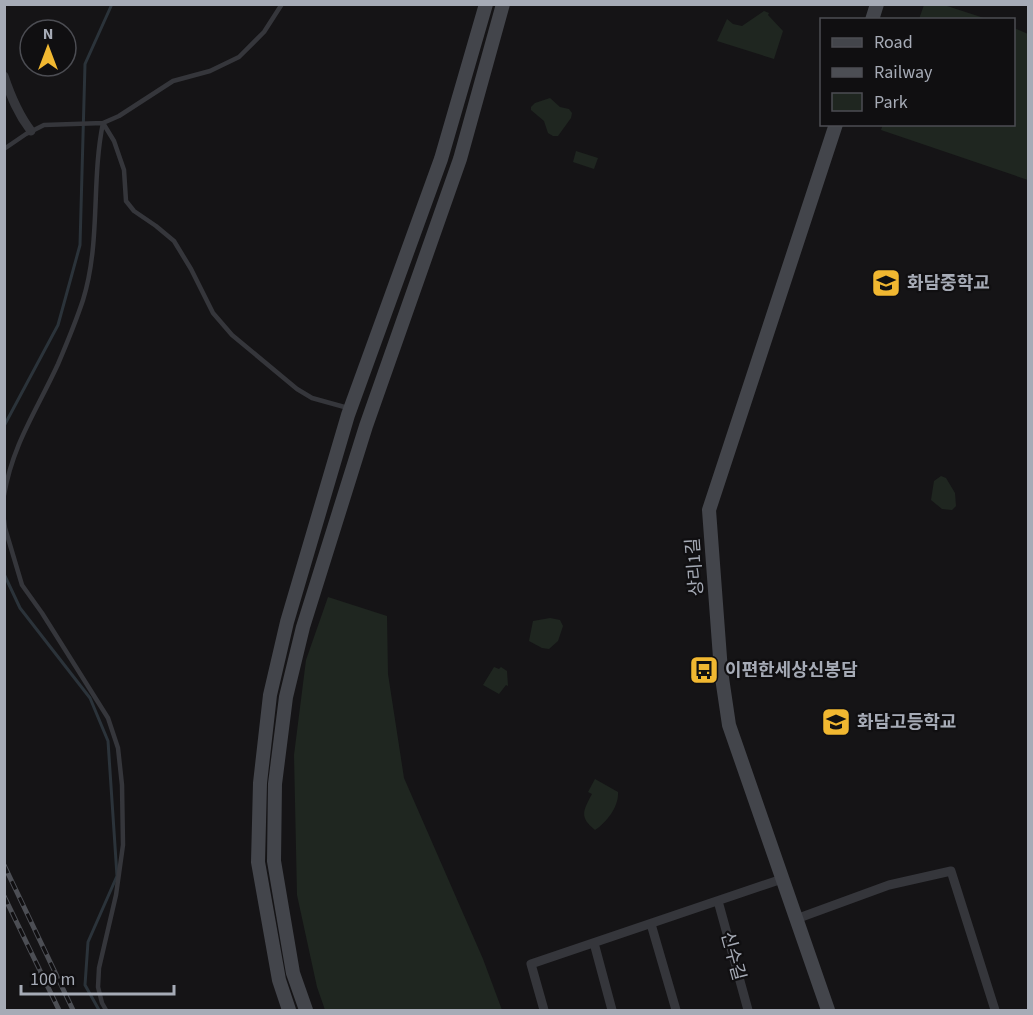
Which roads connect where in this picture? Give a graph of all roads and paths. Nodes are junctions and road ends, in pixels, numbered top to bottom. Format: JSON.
{"nodes":[{"id":1,"x":282,"y":4,"type":"edge"},
{"id":2,"x":486,"y":4,"type":"edge"},
{"id":3,"x":504,"y":4,"type":"edge"},
{"id":4,"x":4,"y":76,"type":"edge"},
{"id":5,"x":100,"y":122,"type":"junction"},
{"id":6,"x":835,"y":126,"type":"edge"},
{"id":7,"x":31,"y":131,"type":"junction"},
{"id":8,"x":4,"y":149,"type":"edge"},
{"id":9,"x":351,"y":409,"type":"junction"},
{"id":10,"x":4,"y":495,"type":"edge"},
{"id":11,"x":4,"y":520,"type":"edge"},
{"id":12,"x":782,"y":879,"type":"junction"},
{"id":13,"x":718,"y":901,"type":"junction"},
{"id":14,"x":796,"y":919,"type":"junction"},
{"id":15,"x":651,"y":924,"type":"junction"},
{"id":16,"x":594,"y":943,"type":"junction"},
{"id":17,"x":106,"y":1011,"type":"edge"},
{"id":18,"x":289,"y":1011,"type":"edge"},
{"id":19,"x":306,"y":1011,"type":"edge"},
{"id":20,"x":544,"y":1011,"type":"edge"},
{"id":21,"x":612,"y":1011,"type":"edge"},
{"id":22,"x":676,"y":1011,"type":"edge"},
{"id":23,"x":748,"y":1011,"type":"edge"},
{"id":24,"x":828,"y":1011,"type":"edge"},
{"id":25,"x":995,"y":1011,"type":"edge"}],
"edges":[{"from":1,"to":5,"type":"lane"},
{"from":2,"to":9,"type":"main road"},
{"from":3,"to":19,"type":"main road"},
{"from":4,"to":7,"type":"street"},
{"from":5,"to":7,"type":"lane"},
{"from":5,"to":9,"type":"lane"},
{"from":5,"to":10,"type":"lane"},
{"from":6,"to":12,"type":"main road","name":"상리1길"},
{"from":7,"to":8,"type":"lane"},
{"from":9,"to":18,"type":"main road"},
{"from":11,"to":17,"type":"lane"},
{"from":12,"to":13,"type":"street"},
{"from":12,"to":14,"type":"main road","name":"상리1길"},
{"from":13,"to":15,"type":"street"},
{"from":13,"to":23,"type":"street","name":"신수길"},
{"from":14,"to":24,"type":"main road","name":"상리1길"},
{"from":14,"to":25,"type":"street"},
{"from":15,"to":16,"type":"street"},
{"from":15,"to":22,"type":"street"},
{"from":16,"to":20,"type":"street"},
{"from":16,"to":21,"type":"street"}]}
